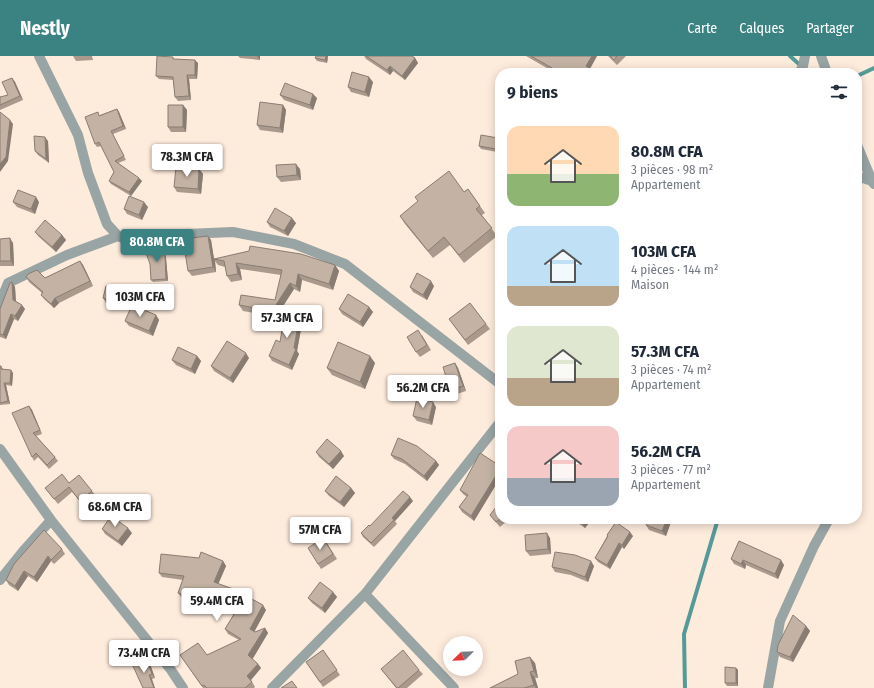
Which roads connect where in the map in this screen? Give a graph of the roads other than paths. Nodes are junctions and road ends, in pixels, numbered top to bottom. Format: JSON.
{"nodes":[{"id":1,"x":40,"y":56,"type":"edge"},
{"id":2,"x":805,"y":56,"type":"edge"},
{"id":3,"x":821,"y":56,"type":"edge"},
{"id":4,"x":802,"y":68,"type":"edge"},
{"id":5,"x":825,"y":68,"type":"edge"},
{"id":6,"x":862,"y":157,"type":"edge"},
{"id":7,"x":862,"y":178,"type":"edge"},
{"id":8,"x":873,"y":182,"type":"edge"},
{"id":9,"x":118,"y":236,"type":"junction"},
{"id":10,"x":0,"y":304,"type":"edge"},
{"id":11,"x":495,"y":380,"type":"edge"},
{"id":12,"x":495,"y":428,"type":"edge"},
{"id":13,"x":0,"y":450,"type":"edge"},
{"id":14,"x":51,"y":520,"type":"junction"},
{"id":15,"x":826,"y":524,"type":"edge"},
{"id":16,"x":0,"y":580,"type":"edge"},
{"id":17,"x":365,"y":594,"type":"junction"},
{"id":18,"x":183,"y":688,"type":"edge"},
{"id":19,"x":272,"y":688,"type":"edge"},
{"id":20,"x":454,"y":688,"type":"edge"},
{"id":21,"x":768,"y":688,"type":"edge"}],
"edges":[{"from":1,"to":9,"type":"street"},
{"from":2,"to":4,"type":"street"},
{"from":3,"to":5,"type":"street"},
{"from":6,"to":8,"type":"street"},
{"from":7,"to":8,"type":"street"},
{"from":9,"to":10,"type":"street"},
{"from":9,"to":11,"type":"street"},
{"from":12,"to":17,"type":"street"},
{"from":13,"to":14,"type":"street"},
{"from":14,"to":16,"type":"street"},
{"from":14,"to":18,"type":"street"},
{"from":15,"to":21,"type":"street"},
{"from":17,"to":19,"type":"street"},
{"from":17,"to":20,"type":"street"}]}
